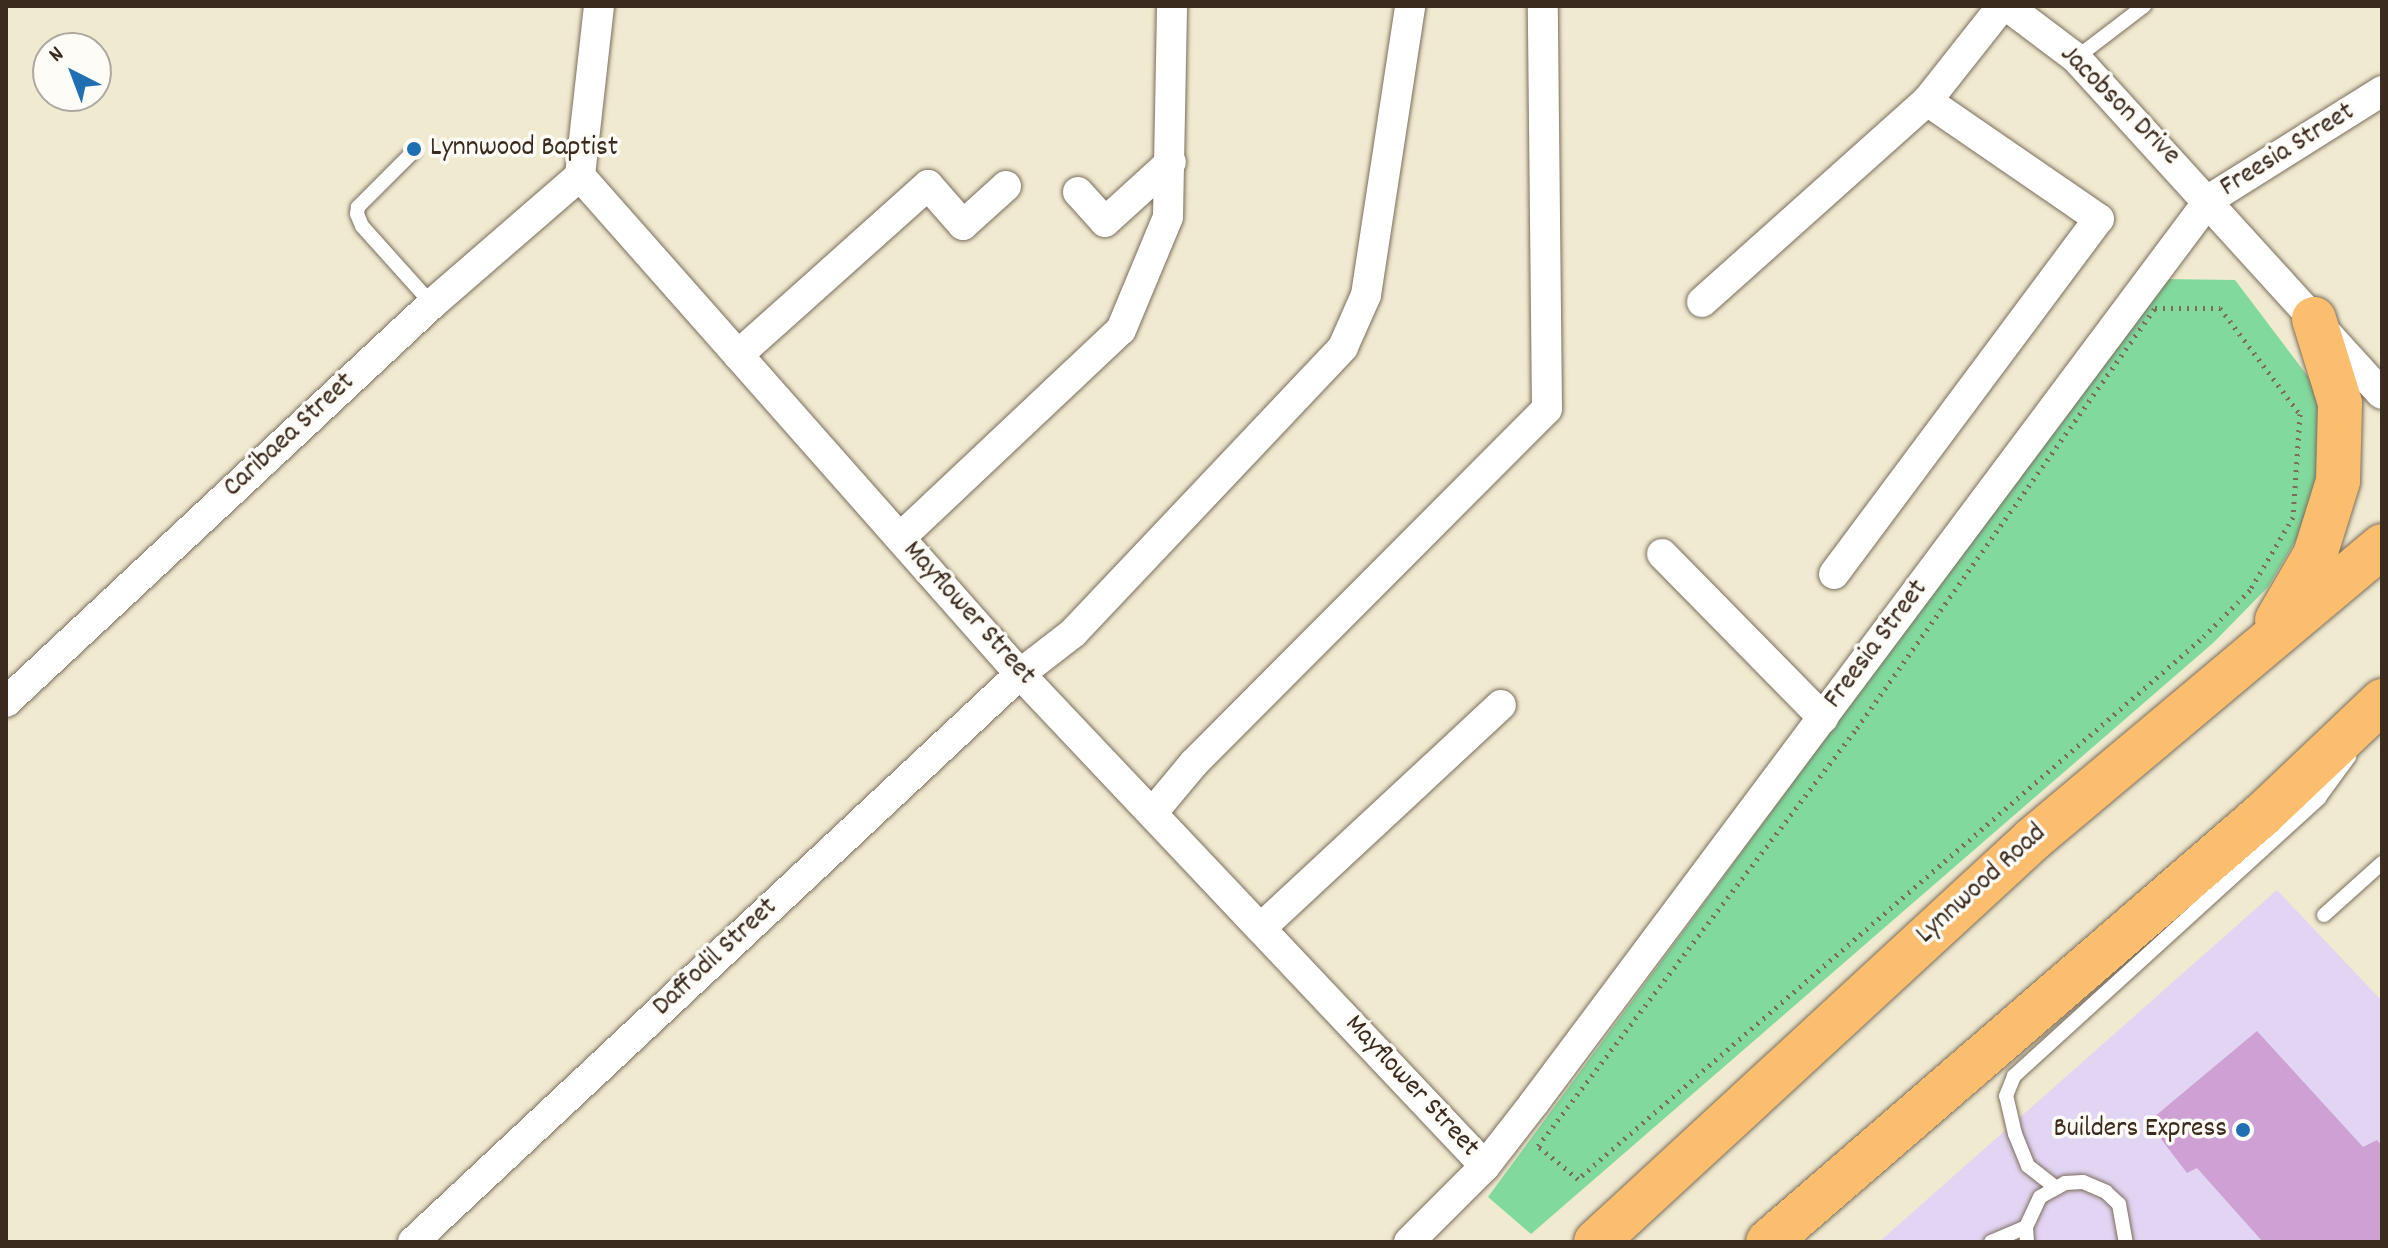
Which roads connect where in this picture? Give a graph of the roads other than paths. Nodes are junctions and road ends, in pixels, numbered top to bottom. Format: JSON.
{"nodes":[{"id":1,"x":599,"y":6,"type":"edge"},
{"id":2,"x":1172,"y":6,"type":"edge"},
{"id":3,"x":1410,"y":6,"type":"edge"},
{"id":4,"x":1543,"y":6,"type":"edge"},
{"id":5,"x":2004,"y":6,"type":"edge"},
{"id":6,"x":2144,"y":6,"type":"edge"},
{"id":7,"x":2076,"y":58,"type":"junction"},
{"id":8,"x":2382,"y":91,"type":"edge"},
{"id":9,"x":1927,"y":101,"type":"junction"},
{"id":10,"x":413,"y":152,"type":"dead end"},
{"id":11,"x":1171,"y":162,"type":"junction"},
{"id":12,"x":580,"y":176,"type":"junction"},
{"id":13,"x":1006,"y":186,"type":"dead end"},
{"id":14,"x":1078,"y":192,"type":"dead end"},
{"id":15,"x":2210,"y":199,"type":"junction"},
{"id":16,"x":1702,"y":302,"type":"dead end"},
{"id":17,"x":432,"y":304,"type":"junction"},
{"id":18,"x":2314,"y":319,"type":"junction"},
{"id":19,"x":738,"y":355,"type":"junction"},
{"id":20,"x":2382,"y":394,"type":"edge"},
{"id":21,"x":900,"y":538,"type":"junction"},
{"id":22,"x":2382,"y":546,"type":"edge"},
{"id":23,"x":1662,"y":554,"type":"dead end"},
{"id":24,"x":1834,"y":574,"type":"dead end"},
{"id":25,"x":2257,"y":653,"type":"junction"},
{"id":26,"x":1020,"y":674,"type":"junction"},
{"id":27,"x":6,"y":702,"type":"edge"},
{"id":28,"x":2382,"y":704,"type":"edge"},
{"id":29,"x":1501,"y":705,"type":"dead end"},
{"id":30,"x":1823,"y":718,"type":"junction"},
{"id":31,"x":1154,"y":811,"type":"junction"},
{"id":32,"x":2382,"y":863,"type":"edge"},
{"id":33,"x":2324,"y":915,"type":"dead end"},
{"id":34,"x":1262,"y":927,"type":"junction"},
{"id":35,"x":1485,"y":1166,"type":"junction"},
{"id":36,"x":2055,"y":1187,"type":"junction"},
{"id":37,"x":1828,"y":1189,"type":"junction"},
{"id":38,"x":2026,"y":1235,"type":"edge"},
{"id":39,"x":413,"y":1242,"type":"edge"},
{"id":40,"x":1409,"y":1242,"type":"edge"},
{"id":41,"x":1596,"y":1242,"type":"edge"},
{"id":42,"x":1768,"y":1242,"type":"edge"},
{"id":43,"x":1789,"y":1242,"type":"edge"},
{"id":44,"x":1991,"y":1242,"type":"edge"},
{"id":45,"x":2126,"y":1242,"type":"edge"}],
"edges":[{"from":1,"to":12,"type":"street"},
{"from":2,"to":11,"type":"street"},
{"from":3,"to":26,"type":"street","name":"Daffodil Street"},
{"from":4,"to":31,"type":"street"},
{"from":5,"to":7,"type":"street","name":"Jacobson Drive"},
{"from":5,"to":9,"type":"street"},
{"from":6,"to":7,"type":"lane"},
{"from":7,"to":15,"type":"street","name":"Jacobson Drive"},
{"from":8,"to":15,"type":"street","name":"Freesia Street"},
{"from":9,"to":16,"type":"street"},
{"from":9,"to":24,"type":"street"},
{"from":10,"to":17,"type":"lane"},
{"from":11,"to":14,"type":"street"},
{"from":11,"to":21,"type":"street"},
{"from":12,"to":17,"type":"street","name":"Caribaea Street"},
{"from":12,"to":19,"type":"street","name":"Mayflower Street"},
{"from":13,"to":19,"type":"street"},
{"from":15,"to":18,"type":"street","name":"Jacobson Drive"},
{"from":15,"to":30,"type":"street","name":"Freesia Street"},
{"from":17,"to":27,"type":"street","name":"Caribaea Street"},
{"from":18,"to":20,"type":"street","name":"Jacobson Drive"},
{"from":18,"to":25,"type":"main road"},
{"from":19,"to":21,"type":"street","name":"Mayflower Street"},
{"from":21,"to":26,"type":"street","name":"Mayflower Street"},
{"from":22,"to":25,"type":"main road","name":"Lynnwood Road"},
{"from":23,"to":30,"type":"street"},
{"from":25,"to":41,"type":"main road","name":"Lynnwood Road"},
{"from":26,"to":31,"type":"street","name":"Mayflower Street"},
{"from":26,"to":39,"type":"street","name":"Daffodil Street"},
{"from":28,"to":36,"type":"lane"},
{"from":28,"to":37,"type":"main road"},
{"from":29,"to":34,"type":"street"},
{"from":30,"to":35,"type":"street","name":"Freesia Street"},
{"from":31,"to":34,"type":"street","name":"Mayflower Street"},
{"from":32,"to":33,"type":"lane"},
{"from":34,"to":35,"type":"street","name":"Mayflower Street"},
{"from":35,"to":40,"type":"street","name":"Freesia Street"},
{"from":36,"to":38,"type":"lane"},
{"from":36,"to":45,"type":"lane"},
{"from":37,"to":42,"type":"main road"},
{"from":37,"to":43,"type":"main road"},
{"from":38,"to":44,"type":"lane"}]}
